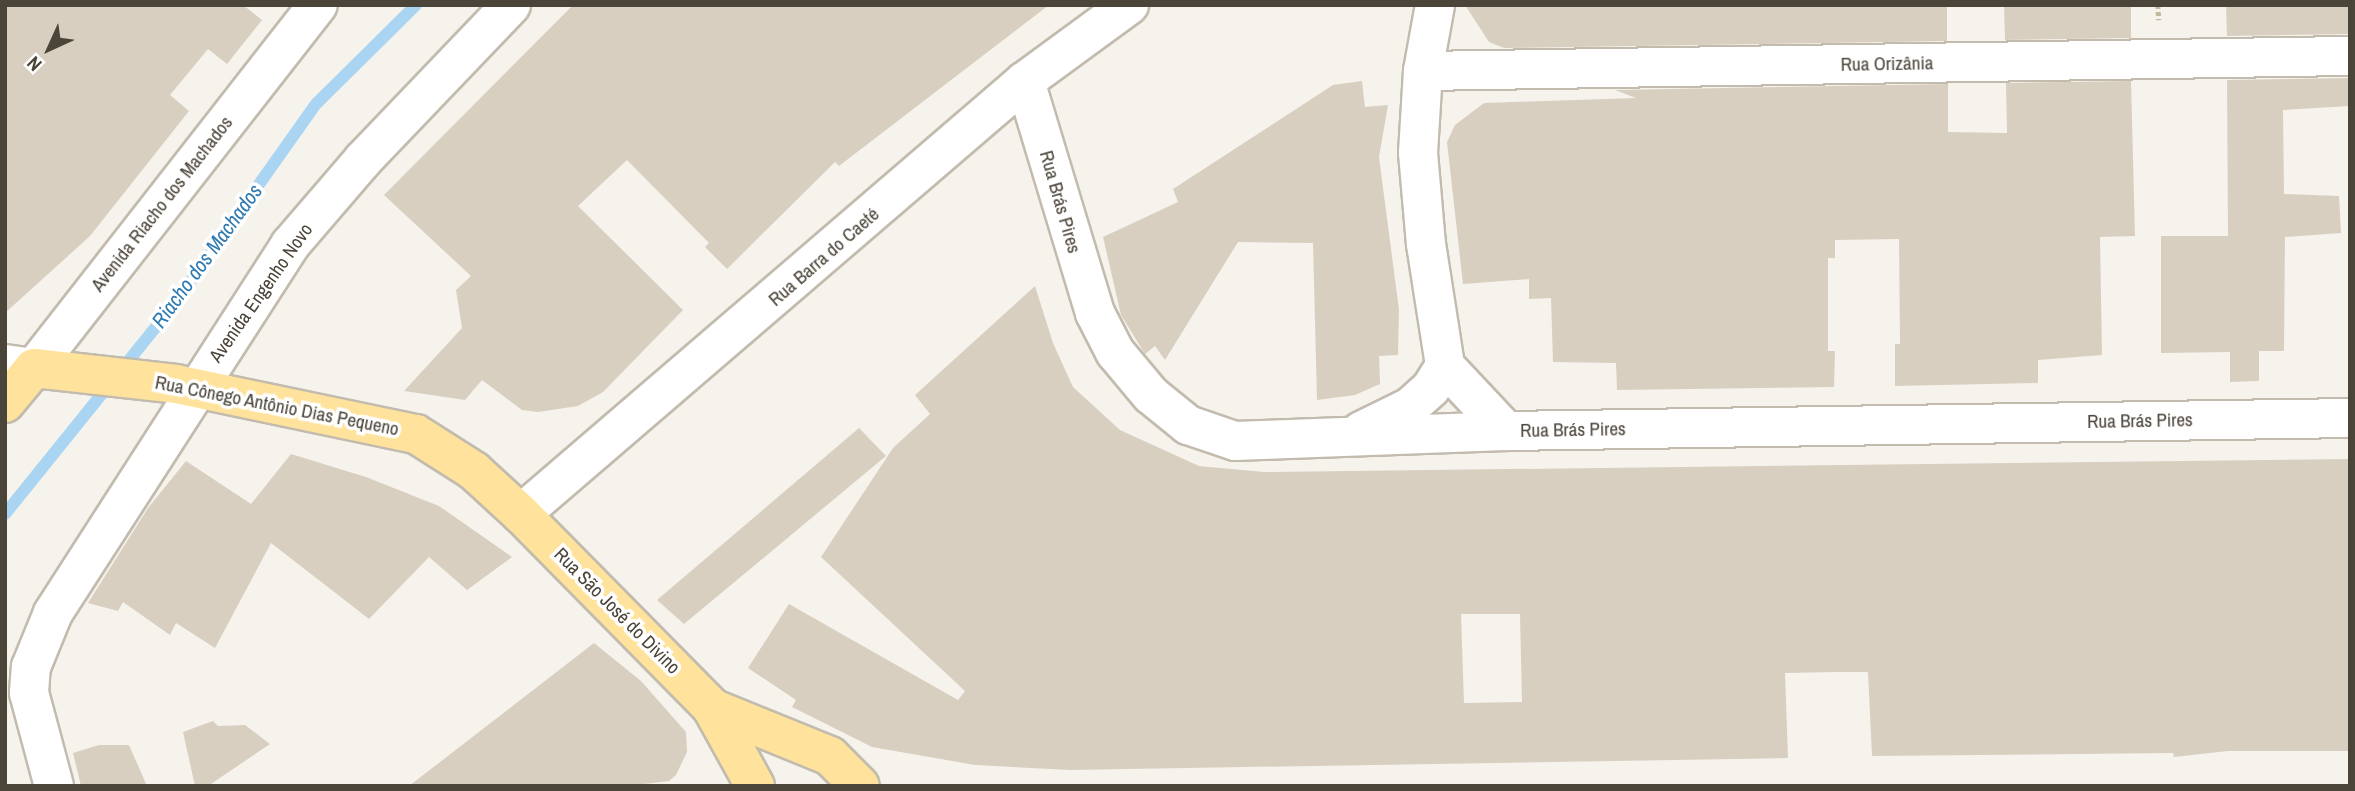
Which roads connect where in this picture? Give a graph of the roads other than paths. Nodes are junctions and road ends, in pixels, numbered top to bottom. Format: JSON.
{"nodes":[{"id":1,"x":318,"y":5,"type":"edge"},
{"id":2,"x":511,"y":5,"type":"edge"},
{"id":3,"x":1129,"y":5,"type":"edge"},
{"id":4,"x":1435,"y":5,"type":"edge"},
{"id":5,"x":2350,"y":56,"type":"edge"},
{"id":6,"x":1423,"y":71,"type":"junction"},
{"id":7,"x":1025,"y":81,"type":"junction"},
{"id":8,"x":19,"y":366,"type":"edge"},
{"id":9,"x":1445,"y":366,"type":"junction"},
{"id":10,"x":186,"y":386,"type":"junction"},
{"id":11,"x":5,"y":403,"type":"edge"},
{"id":12,"x":2350,"y":418,"type":"edge"},
{"id":13,"x":1506,"y":431,"type":"junction"},
{"id":14,"x":1349,"y":437,"type":"junction"},
{"id":15,"x":521,"y":514,"type":"junction"},
{"id":16,"x":712,"y":708,"type":"junction"},
{"id":17,"x":54,"y":786,"type":"edge"},
{"id":18,"x":755,"y":786,"type":"edge"},
{"id":19,"x":860,"y":786,"type":"edge"}],
"edges":[{"from":1,"to":8,"type":"street","name":"Avenida Riacho dos Machados"},
{"from":2,"to":10,"type":"street","name":"Avenida Engenho Novo"},
{"from":3,"to":7,"type":"street","name":"Rua Barra do Caeté"},
{"from":4,"to":6,"type":"street"},
{"from":5,"to":6,"type":"street","name":"Rua Orizânia"},
{"from":6,"to":9,"type":"street"},
{"from":7,"to":14,"type":"street","name":"Rua Brás Pires"},
{"from":7,"to":15,"type":"street","name":"Rua Barra do Caeté"},
{"from":8,"to":10,"type":"main road","name":"Rua Cônego Antônio Dias Pequeno"},
{"from":8,"to":11,"type":"main road","name":"Avenida Riacho dos Machados"},
{"from":9,"to":13,"type":"street"},
{"from":9,"to":14,"type":"street"},
{"from":10,"to":15,"type":"main road","name":"Rua Cônego Antônio Dias Pequeno"},
{"from":10,"to":17,"type":"street","name":"Avenida Engenho Novo"},
{"from":12,"to":13,"type":"street","name":"Rua Brás Pires"},
{"from":13,"to":14,"type":"street","name":"Rua Brás Pires"},
{"from":15,"to":16,"type":"main road","name":"Rua São José do Divino"},
{"from":16,"to":18,"type":"main road","name":"Rua São José do Divino"},
{"from":16,"to":19,"type":"main road","name":"Rua São José do Divino"}]}
